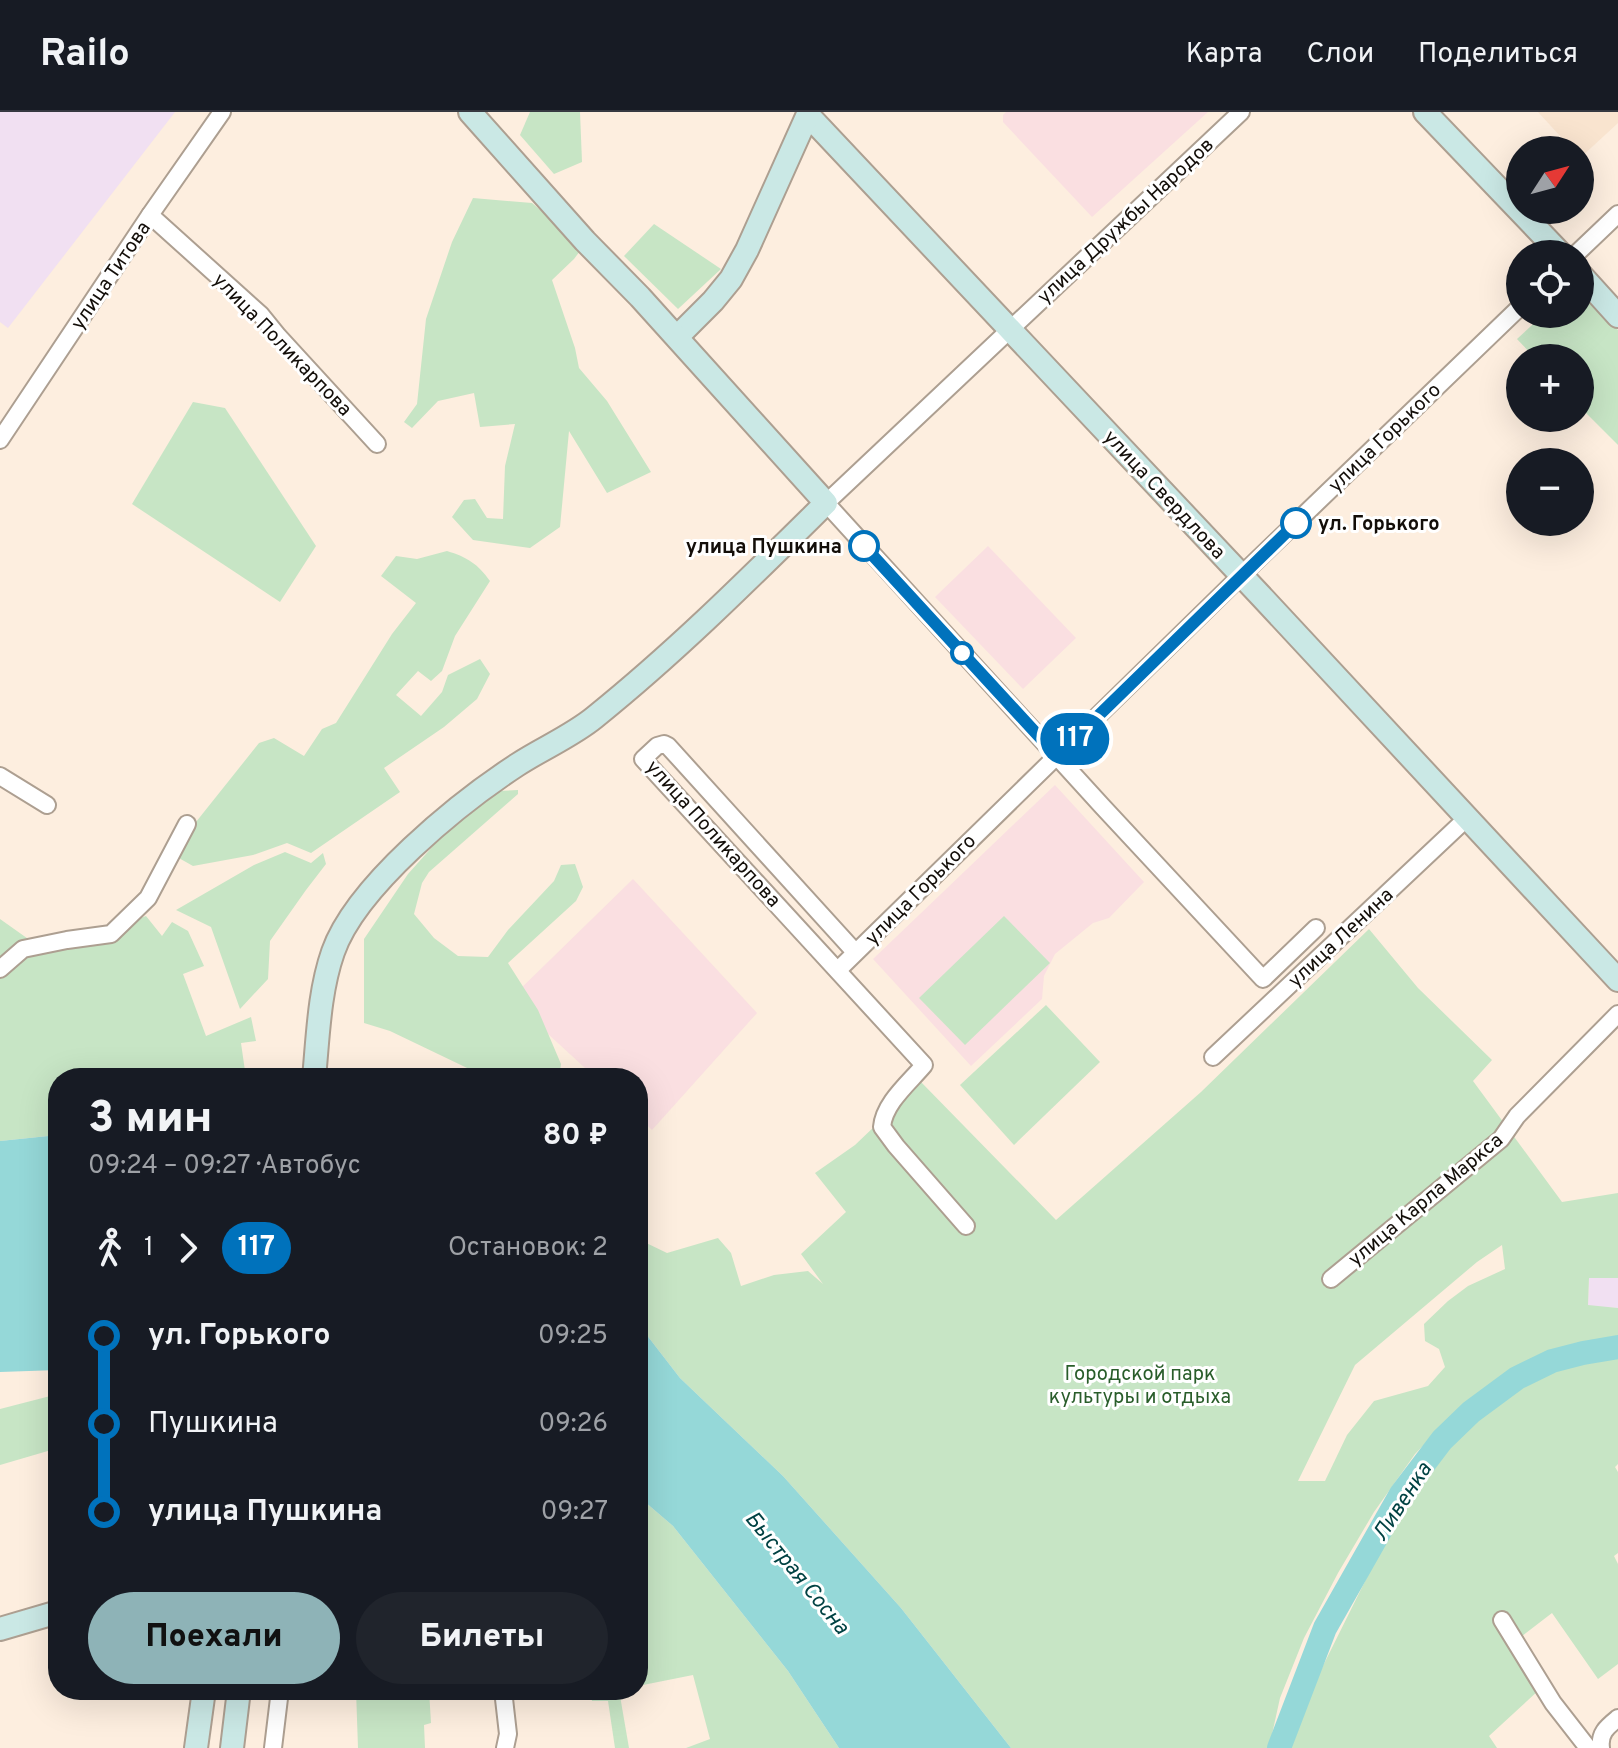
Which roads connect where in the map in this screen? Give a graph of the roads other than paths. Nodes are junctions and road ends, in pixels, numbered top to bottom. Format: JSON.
{"nodes":[{"id":1,"x":222,"y":112,"type":"edge"},
{"id":2,"x":470,"y":112,"type":"edge"},
{"id":3,"x":1241,"y":112,"type":"edge"},
{"id":4,"x":1425,"y":112,"type":"edge"},
{"id":5,"x":809,"y":113,"type":"edge"},
{"id":6,"x":1618,"y":214,"type":"edge"},
{"id":7,"x":150,"y":215,"type":"junction"},
{"id":8,"x":1548,"y":240,"type":"edge"},
{"id":9,"x":1591,"y":240,"type":"edge"},
{"id":10,"x":1594,"y":289,"type":"edge"},
{"id":11,"x":1618,"y":316,"type":"edge"},
{"id":12,"x":1506,"y":320,"type":"edge"},
{"id":13,"x":1010,"y":328,"type":"junction"},
{"id":14,"x":677,"y":337,"type":"junction"},
{"id":15,"x":0,"y":440,"type":"edge"},
{"id":16,"x":377,"y":444,"type":"dead end"},
{"id":17,"x":826,"y":503,"type":"junction"},
{"id":18,"x":1241,"y":576,"type":"junction"},
{"id":19,"x":1057,"y":756,"type":"junction"},
{"id":20,"x":0,"y":776,"type":"edge"},
{"id":21,"x":47,"y":805,"type":"dead end"},
{"id":22,"x":1467,"y":818,"type":"junction"},
{"id":23,"x":187,"y":824,"type":"dead end"},
{"id":24,"x":1316,"y":928,"type":"dead end"},
{"id":25,"x":855,"y":952,"type":"junction"},
{"id":26,"x":0,"y":969,"type":"edge"},
{"id":27,"x":838,"y":970,"type":"junction"},
{"id":28,"x":1618,"y":980,"type":"edge"},
{"id":29,"x":1618,"y":1014,"type":"edge"},
{"id":30,"x":1213,"y":1057,"type":"dead end"},
{"id":31,"x":315,"y":1068,"type":"edge"},
{"id":32,"x":966,"y":1226,"type":"dead end"},
{"id":33,"x":1331,"y":1279,"type":"dead end"},
{"id":34,"x":48,"y":1615,"type":"edge"},
{"id":35,"x":1502,"y":1620,"type":"dead end"},
{"id":36,"x":0,"y":1629,"type":"edge"},
{"id":37,"x":203,"y":1700,"type":"edge"},
{"id":38,"x":238,"y":1700,"type":"edge"},
{"id":39,"x":279,"y":1700,"type":"edge"},
{"id":40,"x":504,"y":1700,"type":"edge"},
{"id":41,"x":1618,"y":1718,"type":"edge"},
{"id":42,"x":196,"y":1748,"type":"edge"},
{"id":43,"x":232,"y":1748,"type":"edge"},
{"id":44,"x":273,"y":1748,"type":"edge"},
{"id":45,"x":505,"y":1748,"type":"edge"},
{"id":46,"x":1588,"y":1748,"type":"edge"},
{"id":47,"x":1601,"y":1748,"type":"edge"}],
"edges":[{"from":1,"to":7,"type":"street","name":"улица Титова"},
{"from":2,"to":14,"type":"street"},
{"from":3,"to":13,"type":"street","name":"улица Дружбы Народов"},
{"from":4,"to":8,"type":"street"},
{"from":5,"to":13,"type":"street","name":"улица Свердлова"},
{"from":5,"to":14,"type":"street"},
{"from":6,"to":9,"type":"street"},
{"from":7,"to":15,"type":"street","name":"улица Титова"},
{"from":7,"to":16,"type":"street","name":"улица Поликарпова"},
{"from":10,"to":11,"type":"street"},
{"from":12,"to":18,"type":"street","name":"улица Горького"},
{"from":13,"to":17,"type":"street","name":"улица Дружбы Народов"},
{"from":13,"to":18,"type":"street","name":"улица Свердлова"},
{"from":14,"to":17,"type":"street"},
{"from":17,"to":19,"type":"street"},
{"from":17,"to":31,"type":"street"},
{"from":18,"to":19,"type":"street","name":"улица Горького"},
{"from":18,"to":22,"type":"street","name":"улица Свердлова"},
{"from":19,"to":24,"type":"street","name":"улица Ленина"},
{"from":19,"to":25,"type":"street","name":"улица Горького"},
{"from":20,"to":21,"type":"street"},
{"from":22,"to":28,"type":"street","name":"улица Свердлова"},
{"from":22,"to":30,"type":"street","name":"улица Ленина"},
{"from":23,"to":26,"type":"street"},
{"from":25,"to":27,"type":"street","name":"улица Горького"},
{"from":25,"to":27,"type":"street","name":"улица Поликарпова"},
{"from":27,"to":32,"type":"street","name":"улица Поликарпова"},
{"from":29,"to":33,"type":"street","name":"улица Карла Маркса"},
{"from":34,"to":36,"type":"street"},
{"from":35,"to":46,"type":"street"},
{"from":37,"to":42,"type":"street"},
{"from":38,"to":43,"type":"street"},
{"from":39,"to":44,"type":"street"},
{"from":40,"to":45,"type":"street"},
{"from":41,"to":47,"type":"street"}]}
